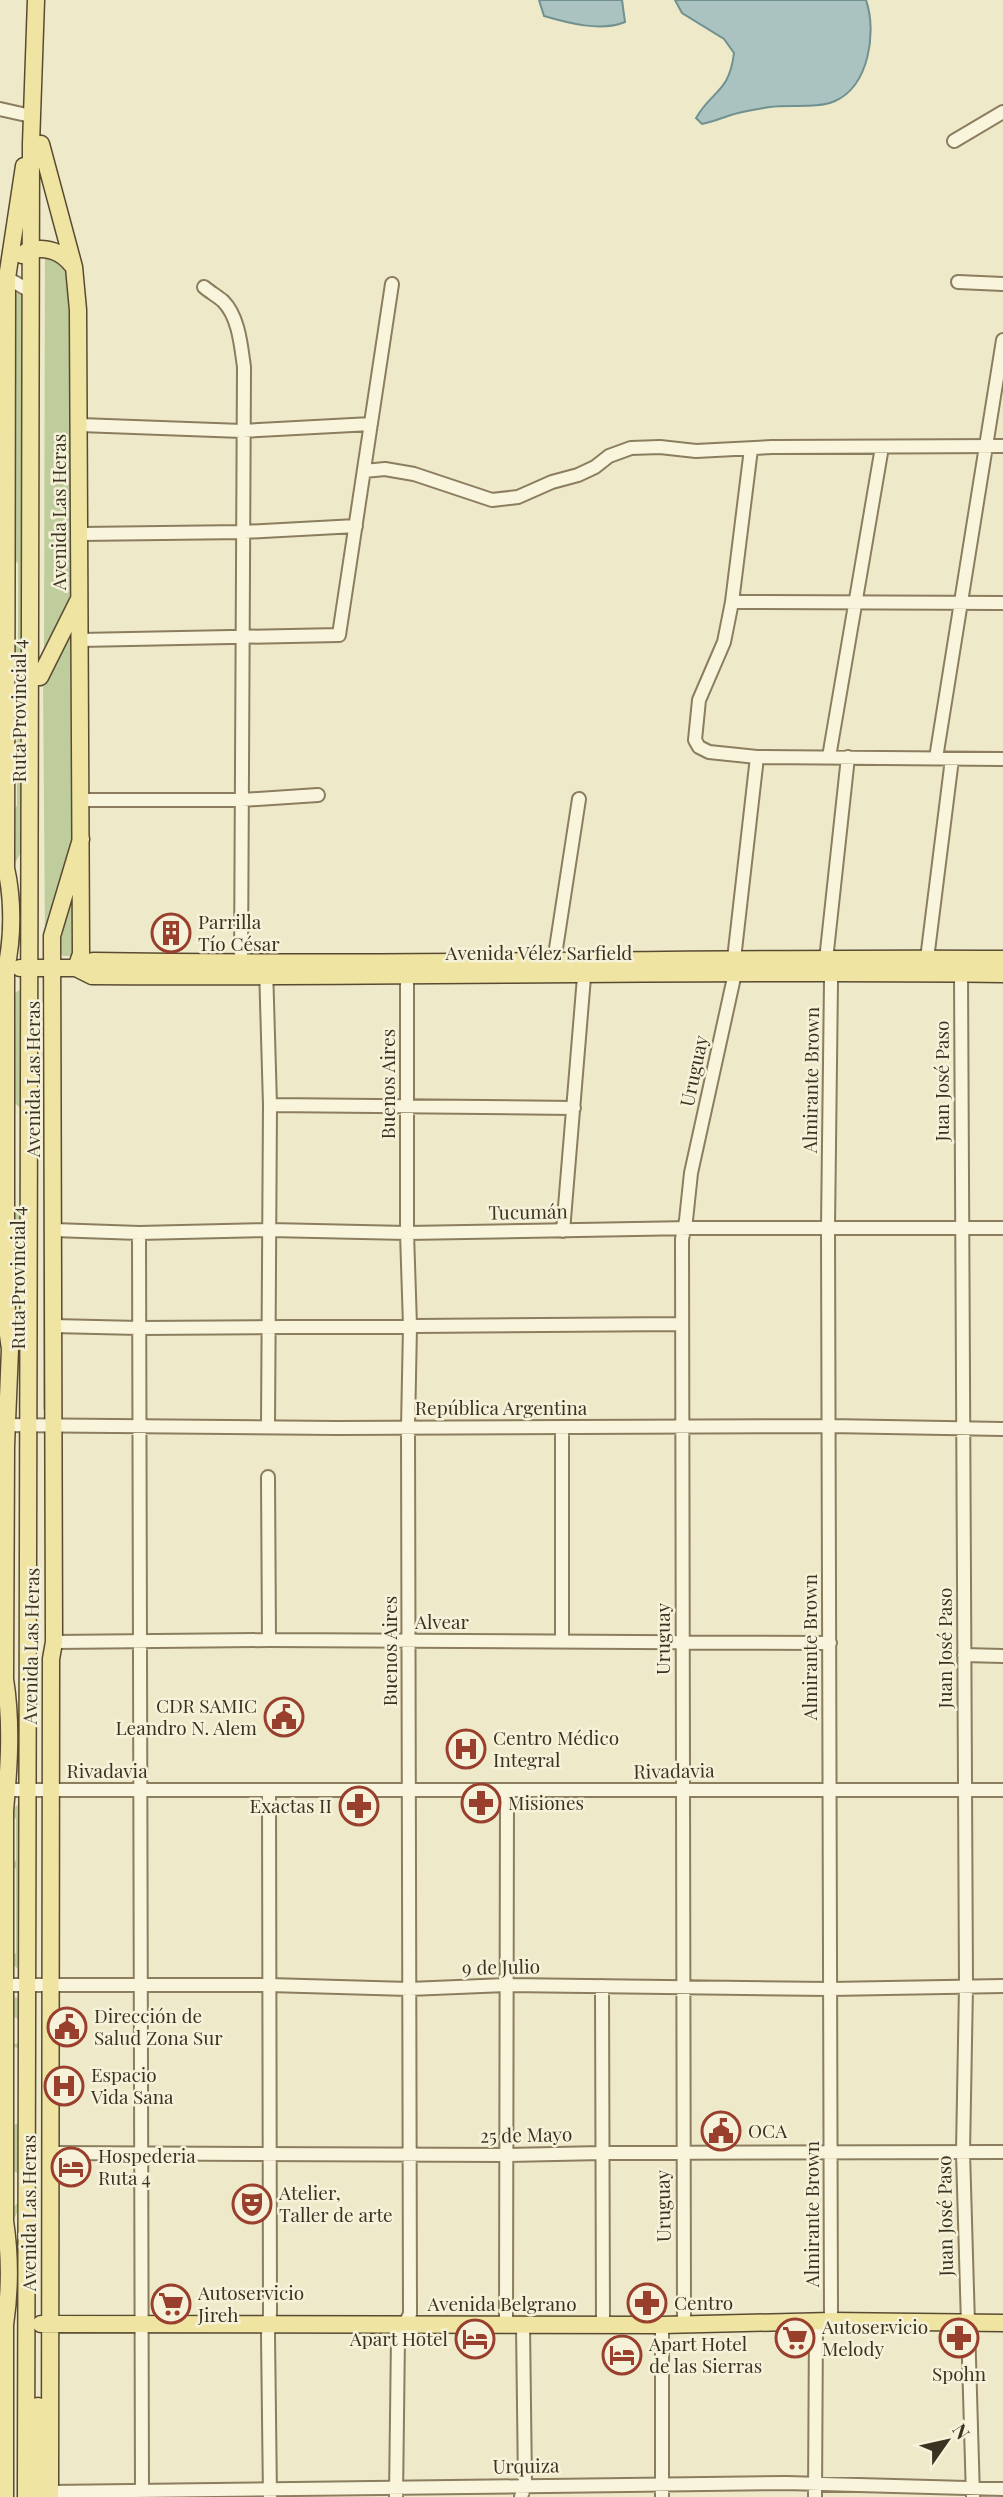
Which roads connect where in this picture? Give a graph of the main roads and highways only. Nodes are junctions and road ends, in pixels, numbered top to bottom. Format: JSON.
{"nodes":[{"id":1,"x":36,"y":0,"type":"edge"},
{"id":2,"x":35,"y":59,"type":"junction"},
{"id":3,"x":36,"y":144,"type":"junction"},
{"id":4,"x":36,"y":249,"type":"junction"},
{"id":5,"x":74,"y":267,"type":"junction"},
{"id":6,"x":3,"y":278,"type":"edge"},
{"id":7,"x":3,"y":415,"type":"edge"},
{"id":8,"x":3,"y":548,"type":"edge"},
{"id":9,"x":80,"y":596,"type":"junction"},
{"id":10,"x":40,"y":677,"type":"junction"},
{"id":11,"x":3,"y":689,"type":"edge"},
{"id":12,"x":3,"y":823,"type":"edge"},
{"id":13,"x":81,"y":839,"type":"junction"},
{"id":14,"x":29,"y":846,"type":"junction"},
{"id":15,"x":9,"y":883,"type":"junction"},
{"id":16,"x":1003,"y":960,"type":"edge"},
{"id":17,"x":926,"y":966,"type":"junction"},
{"id":18,"x":41,"y":968,"type":"junction"},
{"id":19,"x":76,"y":968,"type":"junction"},
{"id":20,"x":3,"y":969,"type":"edge"},
{"id":21,"x":1003,"y":974,"type":"edge"},
{"id":22,"x":54,"y":1065,"type":"junction"},
{"id":23,"x":39,"y":1096,"type":"junction"},
{"id":24,"x":3,"y":1111,"type":"edge"},
{"id":25,"x":3,"y":1227,"type":"edge"},
{"id":26,"x":29,"y":1308,"type":"junction"},
{"id":27,"x":10,"y":1349,"type":"junction"},
{"id":28,"x":3,"y":1425,"type":"edge"},
{"id":29,"x":40,"y":1426,"type":"junction"},
{"id":30,"x":3,"y":1641,"type":"edge"},
{"id":31,"x":28,"y":1667,"type":"junction"},
{"id":32,"x":9,"y":1702,"type":"junction"},
{"id":33,"x":4,"y":1790,"type":"edge"},
{"id":34,"x":39,"y":1790,"type":"junction"},
{"id":35,"x":50,"y":1877,"type":"junction"},
{"id":36,"x":38,"y":1906,"type":"junction"},
{"id":37,"x":3,"y":1985,"type":"edge"},
{"id":38,"x":38,"y":1985,"type":"junction"},
{"id":39,"x":3,"y":2151,"type":"edge"},
{"id":40,"x":27,"y":2196,"type":"junction"},
{"id":41,"x":4,"y":2239,"type":"edge"},
{"id":42,"x":1003,"y":2323,"type":"edge"},
{"id":43,"x":2,"y":2325,"type":"edge"},
{"id":44,"x":38,"y":2325,"type":"junction"},
{"id":45,"x":3,"y":2493,"type":"edge"},
{"id":46,"x":41,"y":2495,"type":"edge"}],
"edges":[{"from":1,"to":2,"type":"main road","name":"Ruta Provincial 4"},
{"from":2,"to":3,"type":"main road","name":"Ruta Provincial 4"},
{"from":2,"to":3,"type":"main road","name":"Ruta Provincial 4"},
{"from":3,"to":4,"type":"main road","name":"Ruta Provincial 4"},
{"from":3,"to":5,"type":"main road","name":"Avenida Las Heras"},
{"from":3,"to":6,"type":"main road","name":"Avenida Las Heras"},
{"from":4,"to":5,"type":"main road"},
{"from":4,"to":6,"type":"main road"},
{"from":4,"to":10,"type":"main road","name":"Ruta Provincial 4"},
{"from":4,"to":14,"type":"main road","name":"Ruta Provincial 4"},
{"from":5,"to":9,"type":"main road","name":"Avenida Las Heras"},
{"from":6,"to":7,"type":"main road","name":"Avenida Las Heras"},
{"from":7,"to":8,"type":"main road","name":"Avenida Las Heras"},
{"from":8,"to":11,"type":"main road","name":"Avenida Las Heras"},
{"from":9,"to":10,"type":"main road"},
{"from":9,"to":13,"type":"main road","name":"Avenida Las Heras"},
{"from":10,"to":18,"type":"main road","name":"Ruta Provincial 4"},
{"from":11,"to":12,"type":"main road","name":"Avenida Las Heras"},
{"from":12,"to":15,"type":"main road","name":"Avenida Las Heras"},
{"from":13,"to":18,"type":"main road"},
{"from":13,"to":19,"type":"main road","name":"Avenida Las Heras"},
{"from":14,"to":15,"type":"main road"},
{"from":14,"to":18,"type":"main road","name":"Ruta Provincial 4"},
{"from":15,"to":20,"type":"main road","name":"Avenida Las Heras"},
{"from":16,"to":17,"type":"main road","name":"Avenida Vélez Sarfield"},
{"from":17,"to":19,"type":"main road","name":"Avenida Vélez Sarfield"},
{"from":17,"to":21,"type":"main road","name":"Avenida Vélez Sarfield"},
{"from":18,"to":19,"type":"main road","name":"Avenida Vélez Sarfield"},
{"from":18,"to":20,"type":"main road","name":"Avenida Vélez Sarfield"},
{"from":18,"to":22,"type":"main road","name":"Avenida Las Heras"},
{"from":18,"to":23,"type":"main road","name":"Ruta Provincial 4"},
{"from":18,"to":26,"type":"main road","name":"Ruta Provincial 4"},
{"from":20,"to":24,"type":"main road","name":"Avenida Las Heras"},
{"from":22,"to":23,"type":"main road"},
{"from":22,"to":29,"type":"main road","name":"Avenida Las Heras"},
{"from":23,"to":29,"type":"main road","name":"Ruta Provincial 4"},
{"from":24,"to":25,"type":"main road","name":"Avenida Las Heras"},
{"from":25,"to":27,"type":"main road","name":"Avenida Las Heras"},
{"from":26,"to":27,"type":"main road"},
{"from":26,"to":29,"type":"main road","name":"Ruta Provincial 4"},
{"from":27,"to":28,"type":"main road","name":"Avenida Las Heras"},
{"from":28,"to":30,"type":"main road","name":"Avenida Las Heras"},
{"from":29,"to":31,"type":"main road","name":"Ruta Provincial 4"},
{"from":29,"to":34,"type":"main road","name":"Ruta Provincial 4"},
{"from":29,"to":34,"type":"main road","name":"Avenida Las Heras"},
{"from":30,"to":32,"type":"main road","name":"Avenida Las Heras"},
{"from":31,"to":32,"type":"main road"},
{"from":31,"to":34,"type":"main road","name":"Ruta Provincial 4"},
{"from":32,"to":33,"type":"main road","name":"Avenida Las Heras"},
{"from":33,"to":37,"type":"main road","name":"Avenida Las Heras"},
{"from":34,"to":35,"type":"main road","name":"Avenida Las Heras"},
{"from":34,"to":36,"type":"main road","name":"Ruta Provincial 4"},
{"from":34,"to":38,"type":"main road","name":"Ruta Provincial 4"},
{"from":35,"to":36,"type":"main road"},
{"from":35,"to":38,"type":"main road","name":"Avenida Las Heras"},
{"from":36,"to":38,"type":"main road","name":"Ruta Provincial 4"},
{"from":37,"to":39,"type":"main road","name":"Avenida Las Heras"},
{"from":38,"to":40,"type":"main road","name":"Ruta Provincial 4"},
{"from":38,"to":44,"type":"main road","name":"Ruta Provincial 4"},
{"from":38,"to":44,"type":"main road","name":"Avenida Las Heras"},
{"from":39,"to":41,"type":"main road","name":"Avenida Las Heras"},
{"from":40,"to":41,"type":"main road"},
{"from":40,"to":44,"type":"main road","name":"Ruta Provincial 4"},
{"from":41,"to":43,"type":"main road","name":"Avenida Las Heras"},
{"from":42,"to":44,"type":"main road","name":"Avenida Belgrano"},
{"from":43,"to":44,"type":"main road","name":"Avenida Belgrano"},
{"from":43,"to":45,"type":"main road","name":"Avenida Las Heras"},
{"from":44,"to":46,"type":"main road","name":"Ruta Provincial 4"},
{"from":44,"to":46,"type":"main road"}]}
